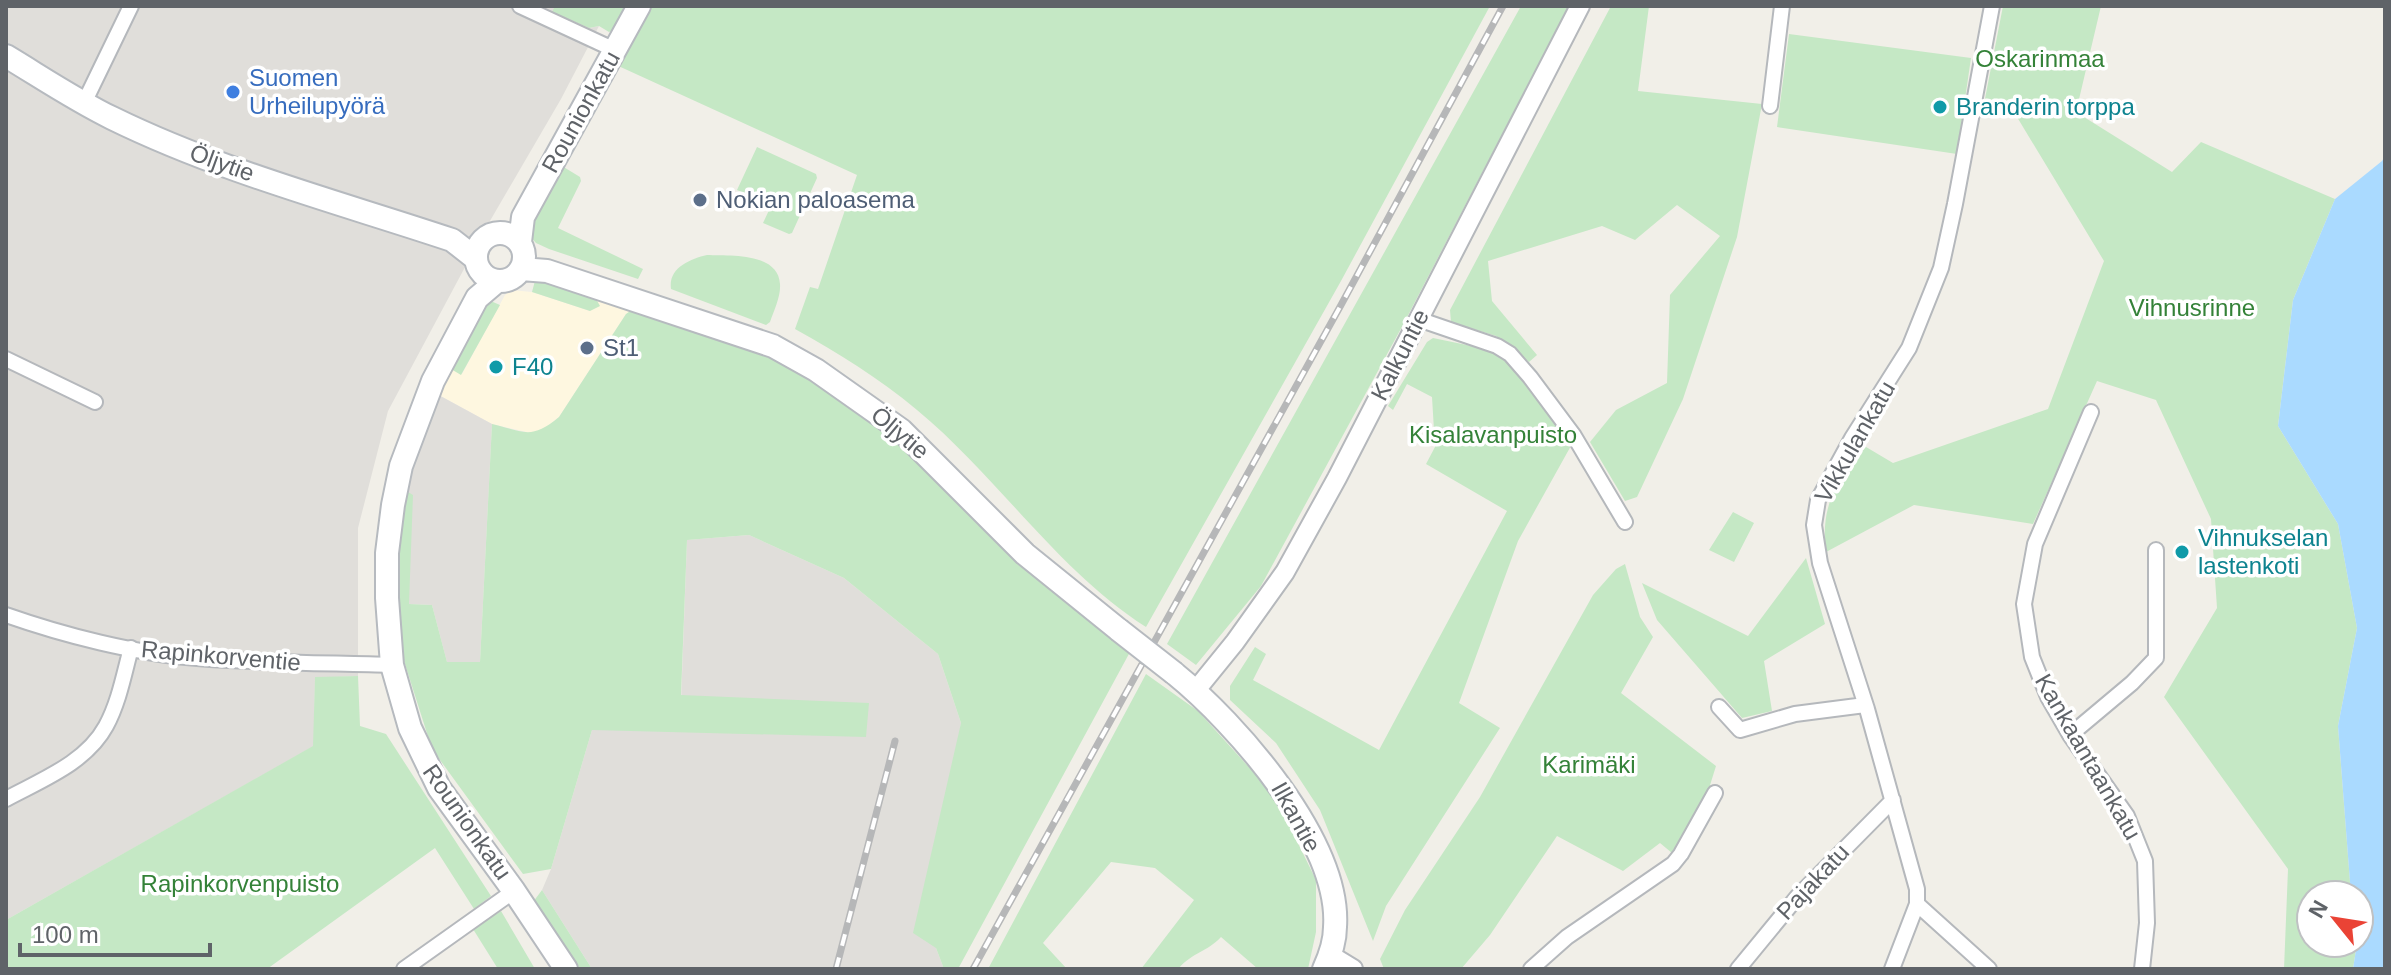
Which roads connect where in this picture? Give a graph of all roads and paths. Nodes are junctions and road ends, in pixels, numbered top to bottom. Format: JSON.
{"nodes":[{"id":1,"x":131,"y":6,"type":"edge"},
{"id":2,"x":520,"y":6,"type":"edge"},
{"id":3,"x":639,"y":6,"type":"edge"},
{"id":4,"x":1580,"y":6,"type":"edge"},
{"id":5,"x":1782,"y":6,"type":"edge"},
{"id":6,"x":1992,"y":6,"type":"edge"},
{"id":7,"x":615,"y":50,"type":"junction"},
{"id":8,"x":6,"y":56,"type":"edge"},
{"id":9,"x":84,"y":103,"type":"junction"},
{"id":10,"x":1770,"y":106,"type":"dead end"},
{"id":11,"x":500,"y":256,"type":"junction"},
{"id":12,"x":1418,"y":319,"type":"junction"},
{"id":13,"x":6,"y":359,"type":"edge"},
{"id":14,"x":95,"y":402,"type":"dead end"},
{"id":15,"x":2091,"y":412,"type":"dead end"},
{"id":16,"x":1625,"y":522,"type":"dead end"},
{"id":17,"x":2156,"y":550,"type":"dead end"},
{"id":18,"x":6,"y":615,"type":"edge"},
{"id":19,"x":131,"y":648,"type":"junction"},
{"id":20,"x":392,"y":665,"type":"junction"},
{"id":21,"x":1196,"y":690,"type":"junction"},
{"id":22,"x":1865,"y":705,"type":"junction"},
{"id":23,"x":1719,"y":707,"type":"dead end"},
{"id":24,"x":2070,"y":735,"type":"junction"},
{"id":25,"x":1715,"y":793,"type":"dead end"},
{"id":26,"x":6,"y":799,"type":"edge"},
{"id":27,"x":1893,"y":800,"type":"junction"},
{"id":28,"x":514,"y":891,"type":"junction"},
{"id":29,"x":1917,"y":904,"type":"junction"},
{"id":30,"x":1327,"y":962,"type":"edge"},
{"id":31,"x":404,"y":969,"type":"edge"},
{"id":32,"x":566,"y":969,"type":"edge"},
{"id":33,"x":1353,"y":969,"type":"edge"},
{"id":34,"x":1531,"y":969,"type":"edge"},
{"id":35,"x":1738,"y":969,"type":"edge"},
{"id":36,"x":1892,"y":969,"type":"edge"},
{"id":37,"x":1989,"y":969,"type":"edge"},
{"id":38,"x":2142,"y":969,"type":"edge"}],
"edges":[{"from":1,"to":9,"type":"street"},
{"from":2,"to":7,"type":"street"},
{"from":3,"to":7,"type":"main road","name":"Rounionkatu"},
{"from":4,"to":12,"type":"street","name":"Kalkuntie"},
{"from":5,"to":10,"type":"street"},
{"from":6,"to":22,"type":"street","name":"Vikkulankatu"},
{"from":7,"to":11,"type":"main road","name":"Rounionkatu"},
{"from":8,"to":9,"type":"main road","name":"Öljytie"},
{"from":9,"to":11,"type":"main road","name":"Öljytie"},
{"from":11,"to":20,"type":"main road","name":"Rounionkatu"},
{"from":11,"to":21,"type":"main road","name":"Öljytie","bridge":true},
{"from":12,"to":16,"type":"street"},
{"from":12,"to":21,"type":"street","name":"Kalkuntie"},
{"from":13,"to":14,"type":"street"},
{"from":15,"to":24,"type":"street","name":"Kankaantaankatu"},
{"from":17,"to":24,"type":"street"},
{"from":18,"to":19,"type":"street","name":"Rapinkorventie"},
{"from":19,"to":20,"type":"street","name":"Rapinkorventie"},
{"from":19,"to":26,"type":"street"},
{"from":20,"to":28,"type":"main road","name":"Rounionkatu"},
{"from":21,"to":30,"type":"main road","name":"Ilkantie"},
{"from":22,"to":23,"type":"street"},
{"from":22,"to":27,"type":"street","name":"Vikkulankatu"},
{"from":24,"to":38,"type":"street","name":"Kankaantaankatu"},
{"from":25,"to":34,"type":"street"},
{"from":27,"to":29,"type":"street","name":"Vikkulankatu"},
{"from":27,"to":35,"type":"street","name":"Pajakatu"},
{"from":28,"to":31,"type":"street"},
{"from":28,"to":32,"type":"main road","name":"Rounionkatu"},
{"from":29,"to":36,"type":"street"},
{"from":29,"to":37,"type":"street"},
{"from":30,"to":33,"type":"street"}]}
